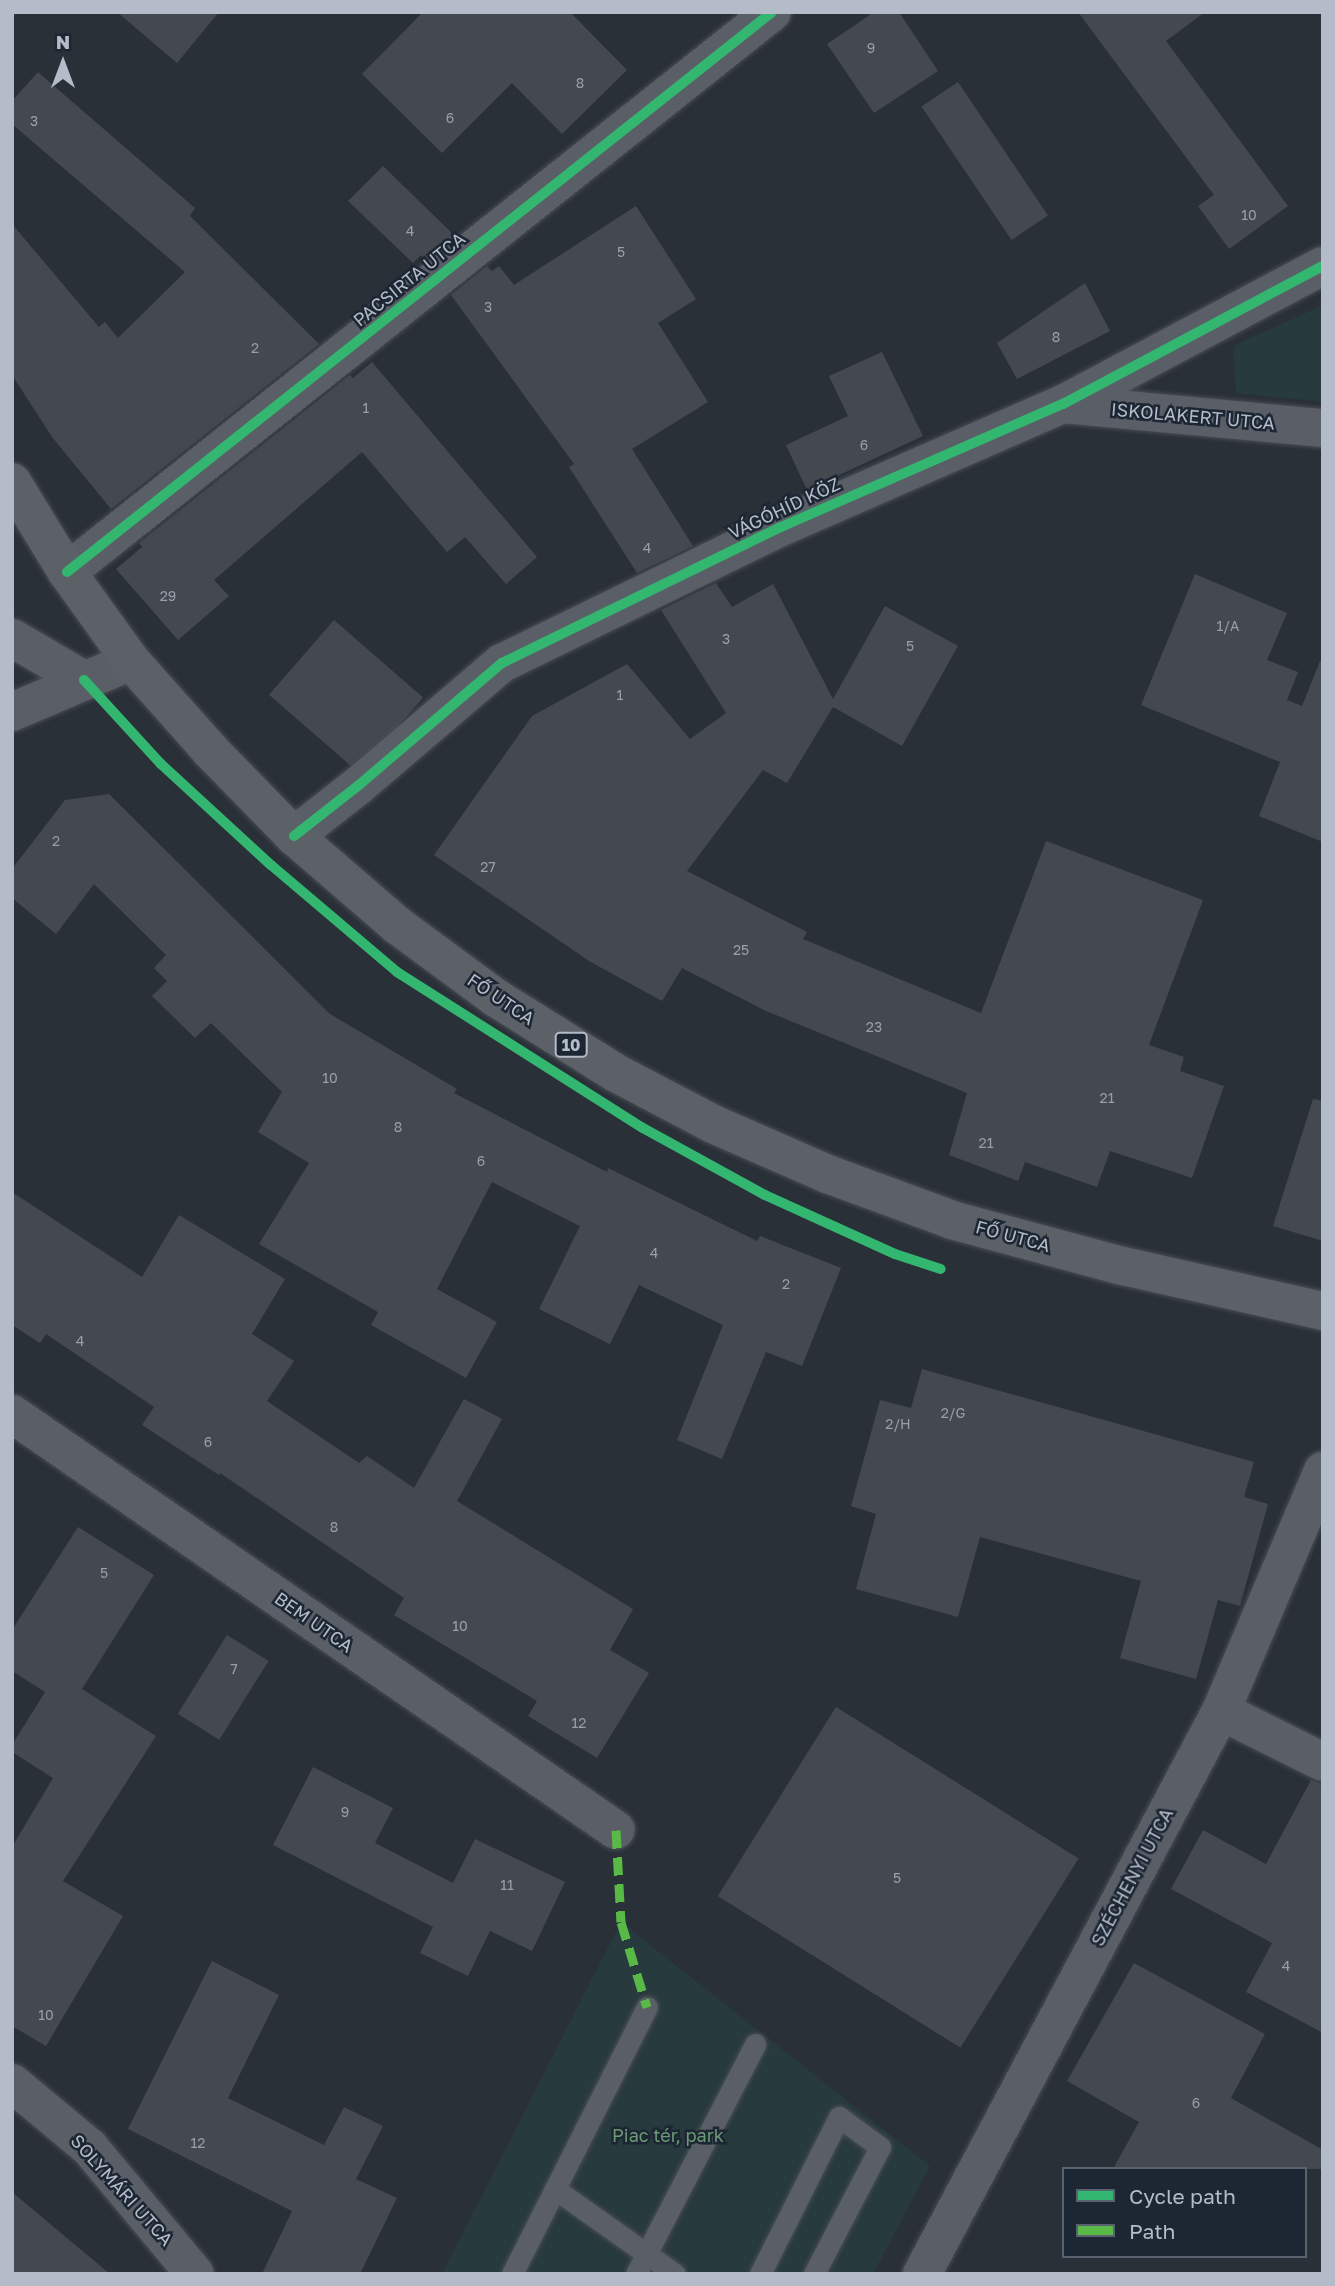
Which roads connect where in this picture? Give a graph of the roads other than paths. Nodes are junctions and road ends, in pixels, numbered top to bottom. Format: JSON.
{"nodes":[{"id":1,"x":772,"y":12,"type":"edge"},
{"id":2,"x":1323,"y":266,"type":"edge"},
{"id":3,"x":1063,"y":404,"type":"junction"},
{"id":4,"x":1323,"y":428,"type":"edge"},
{"id":5,"x":12,"y":482,"type":"edge"},
{"id":6,"x":68,"y":572,"type":"junction"},
{"id":7,"x":12,"y":638,"type":"edge"},
{"id":8,"x":131,"y":660,"type":"junction"},
{"id":9,"x":84,"y":680,"type":"junction"},
{"id":10,"x":12,"y":712,"type":"edge"},
{"id":11,"x":294,"y":836,"type":"junction"},
{"id":12,"x":1323,"y":1311,"type":"edge"},
{"id":13,"x":12,"y":1414,"type":"edge"},
{"id":14,"x":1323,"y":1471,"type":"edge"},
{"id":15,"x":1221,"y":1711,"type":"junction"},
{"id":16,"x":1323,"y":1762,"type":"edge"},
{"id":17,"x":616,"y":1830,"type":"dead end"},
{"id":18,"x":647,"y":2007,"type":"dead end"},
{"id":19,"x":755,"y":2044,"type":"dead end"},
{"id":20,"x":12,"y":2083,"type":"edge"},
{"id":21,"x":555,"y":2189,"type":"junction"},
{"id":22,"x":647,"y":2254,"type":"junction"},
{"id":23,"x":195,"y":2274,"type":"edge"},
{"id":24,"x":512,"y":2274,"type":"edge"},
{"id":25,"x":636,"y":2274,"type":"edge"},
{"id":26,"x":675,"y":2274,"type":"edge"},
{"id":27,"x":760,"y":2274,"type":"edge"},
{"id":28,"x":814,"y":2274,"type":"edge"},
{"id":29,"x":922,"y":2274,"type":"edge"}],
"edges":[{"from":1,"to":6,"type":"street","name":"PACSIRTA UTCA"},
{"from":2,"to":3,"type":"street","name":"VÁGÓHÍD KÖZ"},
{"from":3,"to":4,"type":"street","name":"ISKOLAKERT UTCA"},
{"from":3,"to":11,"type":"street","name":"VÁGÓHÍD KÖZ"},
{"from":5,"to":6,"type":"main road","name":"FŐ UTCA","number":"10"},
{"from":6,"to":8,"type":"main road","name":"FŐ UTCA","number":"10"},
{"from":7,"to":9,"type":"street"},
{"from":8,"to":9,"type":"street"},
{"from":8,"to":11,"type":"main road","name":"FŐ UTCA","number":"10"},
{"from":9,"to":10,"type":"street"},
{"from":11,"to":12,"type":"main road","name":"FŐ UTCA","number":"10"},
{"from":13,"to":17,"type":"street","name":"BEM UTCA"},
{"from":14,"to":15,"type":"street","name":"SZÉCHENYI UTCA"},
{"from":15,"to":16,"type":"street"},
{"from":15,"to":29,"type":"street","name":"SZÉCHENYI UTCA"},
{"from":18,"to":21,"type":"lane"},
{"from":19,"to":22,"type":"lane"},
{"from":20,"to":23,"type":"street","name":"SOLYMÁRI UTCA"},
{"from":21,"to":22,"type":"lane"},
{"from":21,"to":24,"type":"lane"},
{"from":22,"to":25,"type":"lane"},
{"from":22,"to":26,"type":"lane"},
{"from":27,"to":28,"type":"lane"}]}
